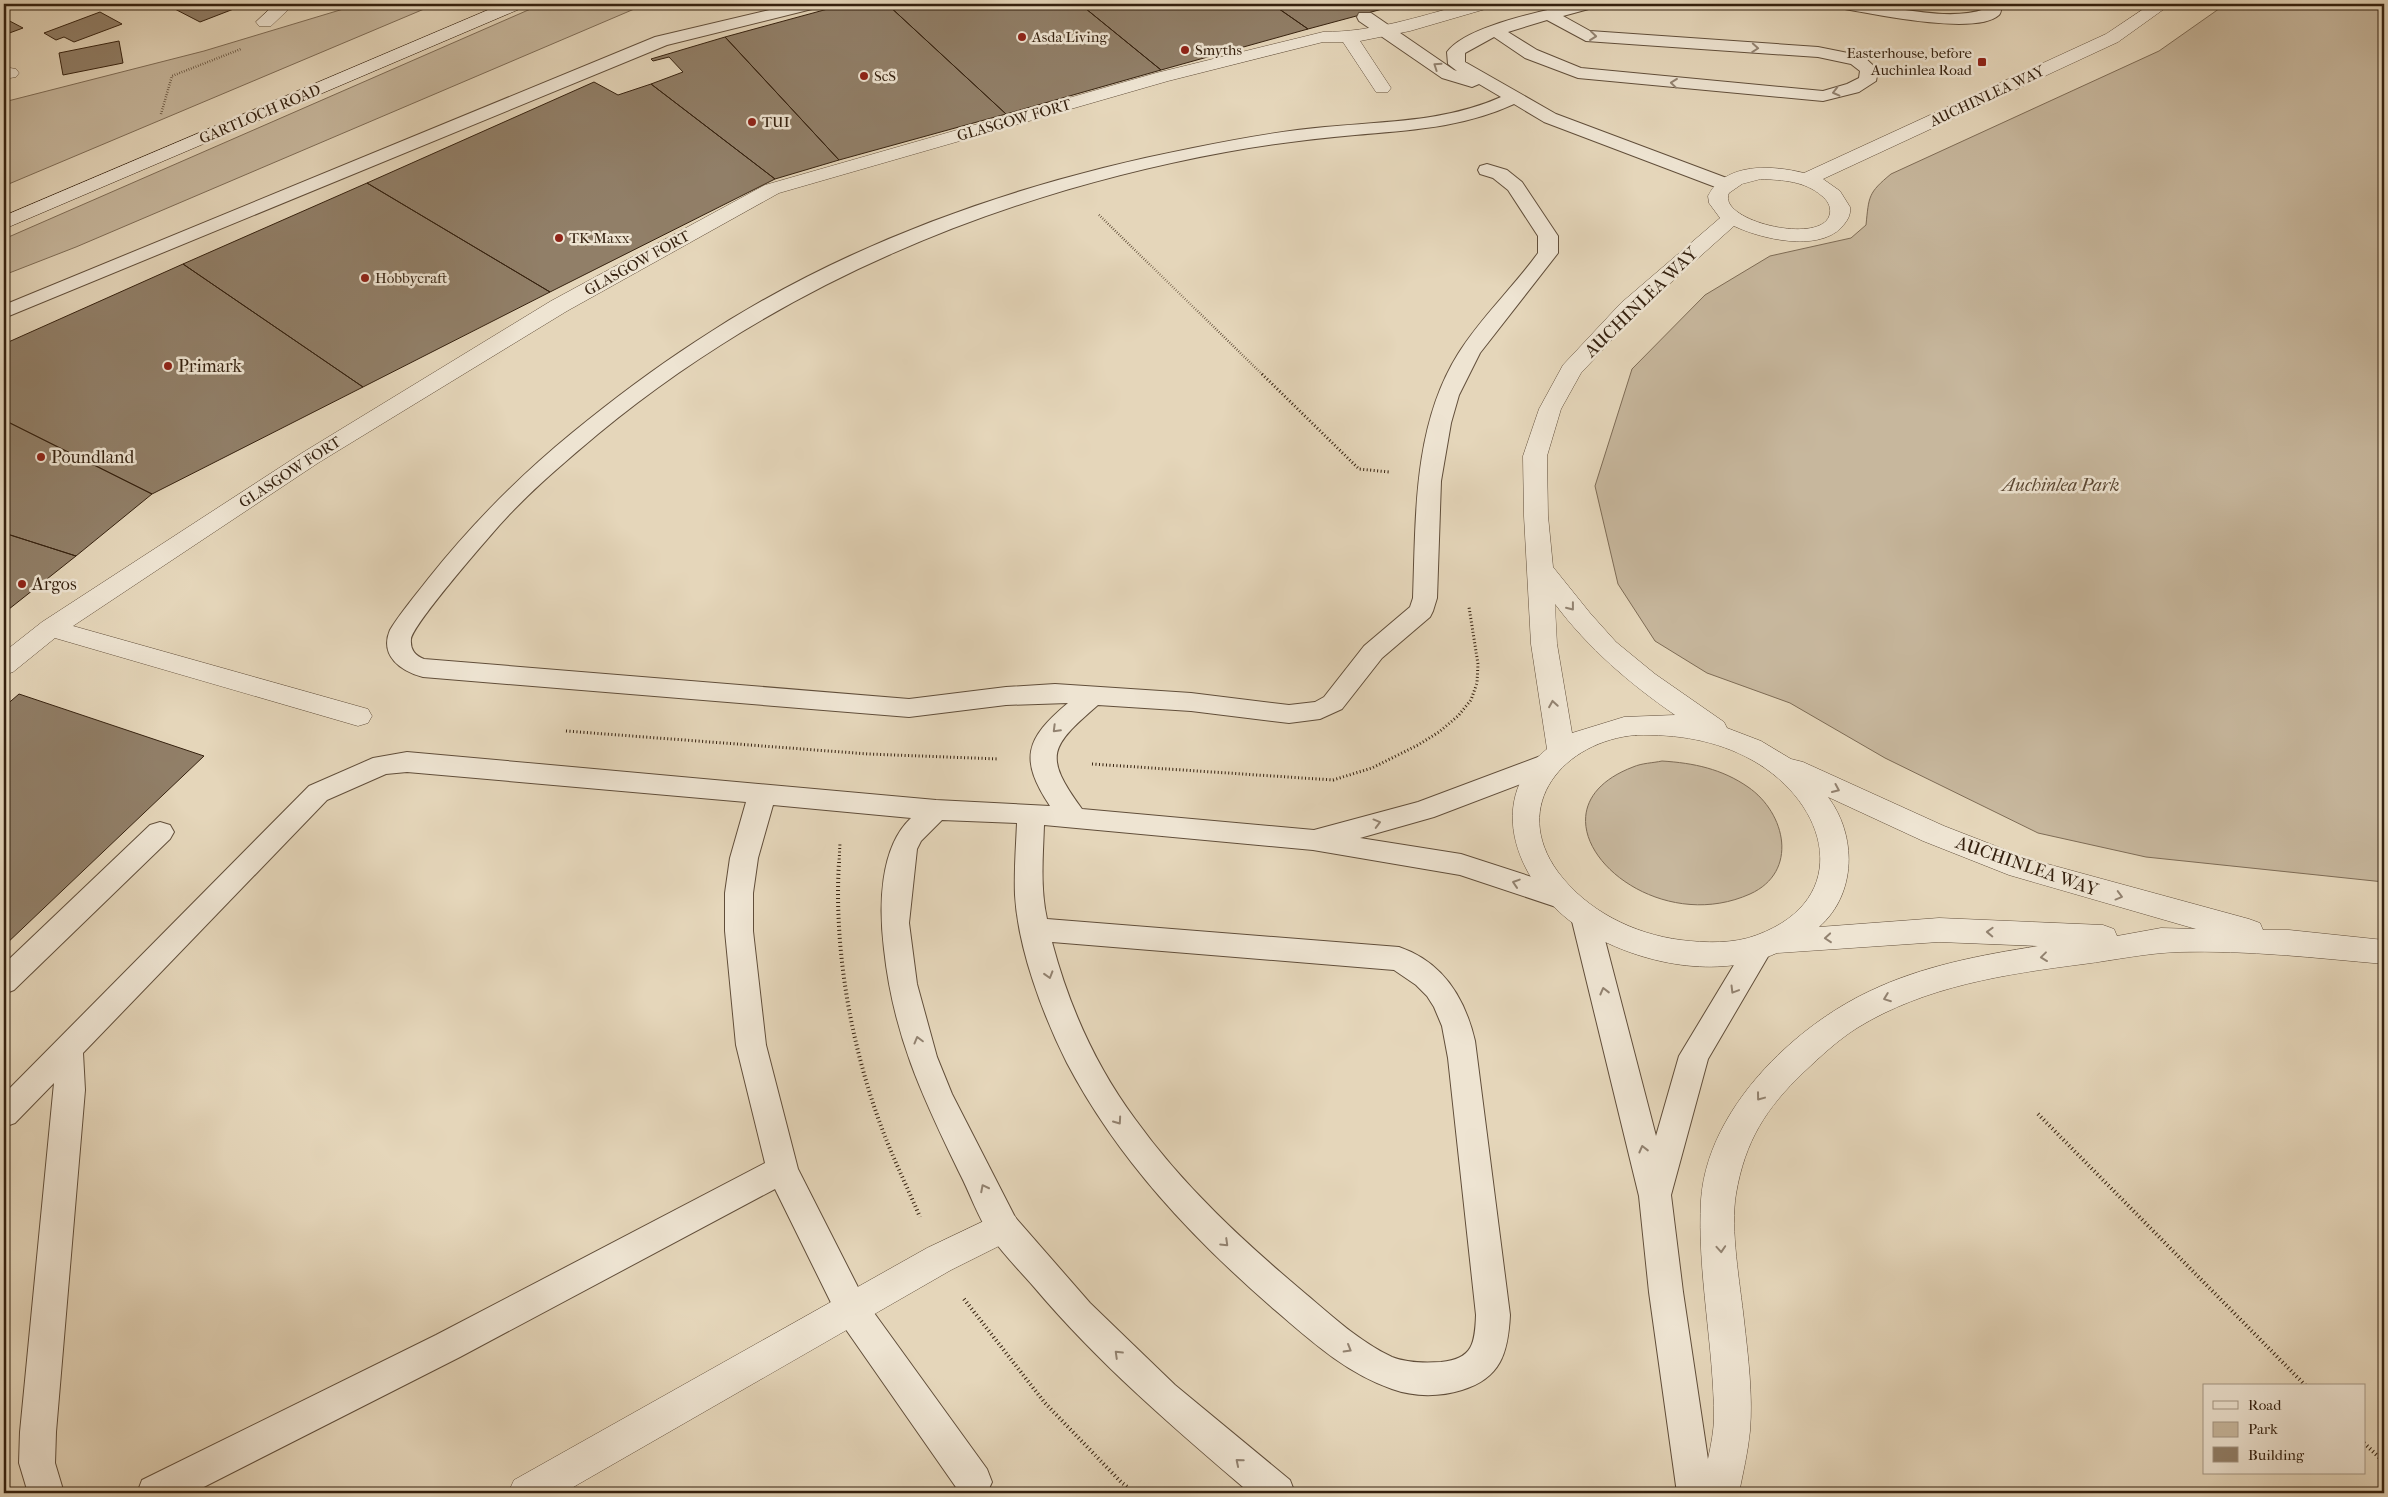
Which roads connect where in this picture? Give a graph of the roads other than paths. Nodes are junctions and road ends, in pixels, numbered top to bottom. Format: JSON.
{"nodes":[{"id":1,"x":286,"y":4,"type":"edge"},
{"id":2,"x":516,"y":4,"type":"edge"},
{"id":3,"x":814,"y":4,"type":"edge"},
{"id":4,"x":1484,"y":4,"type":"edge"},
{"id":5,"x":1590,"y":4,"type":"edge"},
{"id":6,"x":1845,"y":4,"type":"edge"},
{"id":7,"x":1993,"y":4,"type":"edge"},
{"id":8,"x":2162,"y":4,"type":"edge"},
{"id":9,"x":1550,"y":15,"type":"junction"},
{"id":10,"x":1365,"y":17,"type":"dead end"},
{"id":11,"x":265,"y":22,"type":"road end"},
{"id":12,"x":1385,"y":31,"type":"junction"},
{"id":13,"x":1496,"y":31,"type":"junction"},
{"id":14,"x":1349,"y":38,"type":"junction"},
{"id":15,"x":1382,"y":88,"type":"dead end"},
{"id":16,"x":1515,"y":97,"type":"junction"},
{"id":17,"x":1488,"y":170,"type":"dead end"},
{"id":18,"x":1806,"y":179,"type":"junction"},
{"id":19,"x":1725,"y":184,"type":"junction"},
{"id":20,"x":1732,"y":218,"type":"junction"},
{"id":21,"x":4,"y":223,"type":"edge"},
{"id":22,"x":4,"y":312,"type":"edge"},
{"id":23,"x":1541,"y":568,"type":"junction"},
{"id":24,"x":51,"y":628,"type":"junction"},
{"id":25,"x":4,"y":666,"type":"edge"},
{"id":26,"x":1092,"y":696,"type":"junction"},
{"id":27,"x":358,"y":716,"type":"dead end"},
{"id":28,"x":1723,"y":736,"type":"junction"},
{"id":29,"x":1553,"y":758,"type":"junction"},
{"id":30,"x":1776,"y":761,"type":"junction"},
{"id":31,"x":762,"y":794,"type":"junction"},
{"id":32,"x":936,"y":810,"type":"junction"},
{"id":33,"x":1031,"y":814,"type":"junction"},
{"id":34,"x":1074,"y":818,"type":"junction"},
{"id":35,"x":160,"y":832,"type":"dead end"},
{"id":36,"x":1313,"y":840,"type":"junction"},
{"id":37,"x":1562,"y":898,"type":"junction"},
{"id":38,"x":1585,"y":917,"type":"junction"},
{"id":39,"x":1034,"y":928,"type":"junction"},
{"id":40,"x":2179,"y":940,"type":"junction"},
{"id":41,"x":2289,"y":942,"type":"junction"},
{"id":42,"x":1765,"y":945,"type":"junction"},
{"id":43,"x":2384,"y":952,"type":"edge"},
{"id":44,"x":4,"y":982,"type":"edge"},
{"id":45,"x":68,"y":1050,"type":"junction"},
{"id":46,"x":4,"y":1114,"type":"edge"},
{"id":47,"x":782,"y":1170,"type":"junction"},
{"id":48,"x":1655,"y":1196,"type":"junction"},
{"id":49,"x":1003,"y":1227,"type":"junction"},
{"id":50,"x":852,"y":1310,"type":"junction"},
{"id":51,"x":972,"y":1489,"type":"edge"},
{"id":52,"x":46,"y":1493,"type":"edge"},
{"id":53,"x":155,"y":1493,"type":"edge"},
{"id":54,"x":527,"y":1493,"type":"edge"},
{"id":55,"x":1277,"y":1493,"type":"edge"},
{"id":56,"x":1695,"y":1493,"type":"edge"},
{"id":57,"x":1720,"y":1493,"type":"edge"}],
"edges":[{"from":1,"to":11,"type":"street"},
{"from":2,"to":21,"type":"street","name":"GARTLOCH ROAD"},
{"from":3,"to":22,"type":"lane"},
{"from":4,"to":12,"type":"street","name":"GLASGOW FORT"},
{"from":5,"to":9,"type":"lane"},
{"from":6,"to":7,"type":"lane"},
{"from":8,"to":18,"type":"street","name":"AUCHINLEA WAY"},
{"from":9,"to":13,"type":"lane"},
{"from":9,"to":13,"type":"lane","one_way":true},
{"from":10,"to":12,"type":"lane"},
{"from":12,"to":14,"type":"street","name":"GLASGOW FORT"},
{"from":16,"to":12,"type":"lane","one_way":true},
{"from":13,"to":16,"type":"lane"},
{"from":14,"to":15,"type":"street"},
{"from":14,"to":24,"type":"street","name":"GLASGOW FORT"},
{"from":16,"to":19,"type":"lane"},
{"from":16,"to":26,"type":"lane"},
{"from":17,"to":26,"type":"lane"},
{"from":18,"to":19,"type":"street"},
{"from":18,"to":20,"type":"street"},
{"from":19,"to":20,"type":"street"},
{"from":20,"to":23,"type":"street","name":"AUCHINLEA WAY"},
{"from":23,"to":28,"type":"street","one_way":true},
{"from":29,"to":23,"type":"street","name":"AUCHINLEA WAY","one_way":true},
{"from":24,"to":25,"type":"street","name":"GLASGOW FORT"},
{"from":24,"to":27,"type":"street"},
{"from":26,"to":34,"type":"lane","one_way":true},
{"from":28,"to":29,"type":"street"},
{"from":28,"to":30,"type":"street"},
{"from":36,"to":29,"type":"lane","one_way":true},
{"from":29,"to":37,"type":"street","name":"AUCHINLEA WAY"},
{"from":30,"to":41,"type":"street","name":"AUCHINLEA WAY","one_way":true},
{"from":30,"to":42,"type":"street"},
{"from":31,"to":32,"type":"lane"},
{"from":31,"to":45,"type":"lane"},
{"from":31,"to":47,"type":"lane"},
{"from":32,"to":33,"type":"lane"},
{"from":49,"to":32,"type":"lane","one_way":true},
{"from":33,"to":34,"type":"lane"},
{"from":33,"to":39,"type":"lane"},
{"from":34,"to":36,"type":"lane"},
{"from":35,"to":44,"type":"lane"},
{"from":37,"to":36,"type":"lane","one_way":true},
{"from":37,"to":38,"type":"street","name":"AUCHINLEA WAY"},
{"from":38,"to":42,"type":"street","name":"AUCHINLEA WAY"},
{"from":48,"to":38,"type":"lane","one_way":true},
{"from":39,"to":39,"type":"lane","one_way":true},
{"from":40,"to":41,"type":"street","name":"AUCHINLEA WAY"},
{"from":40,"to":42,"type":"street","name":"AUCHINLEA WAY","one_way":true},
{"from":40,"to":57,"type":"street","one_way":true},
{"from":41,"to":43,"type":"street","name":"AUCHINLEA WAY"},
{"from":42,"to":48,"type":"lane","one_way":true},
{"from":45,"to":46,"type":"lane"},
{"from":45,"to":52,"type":"lane"},
{"from":47,"to":50,"type":"lane"},
{"from":47,"to":53,"type":"lane"},
{"from":48,"to":56,"type":"lane"},
{"from":49,"to":50,"type":"street"},
{"from":55,"to":49,"type":"lane","one_way":true},
{"from":50,"to":51,"type":"lane"},
{"from":50,"to":54,"type":"street"}]}
